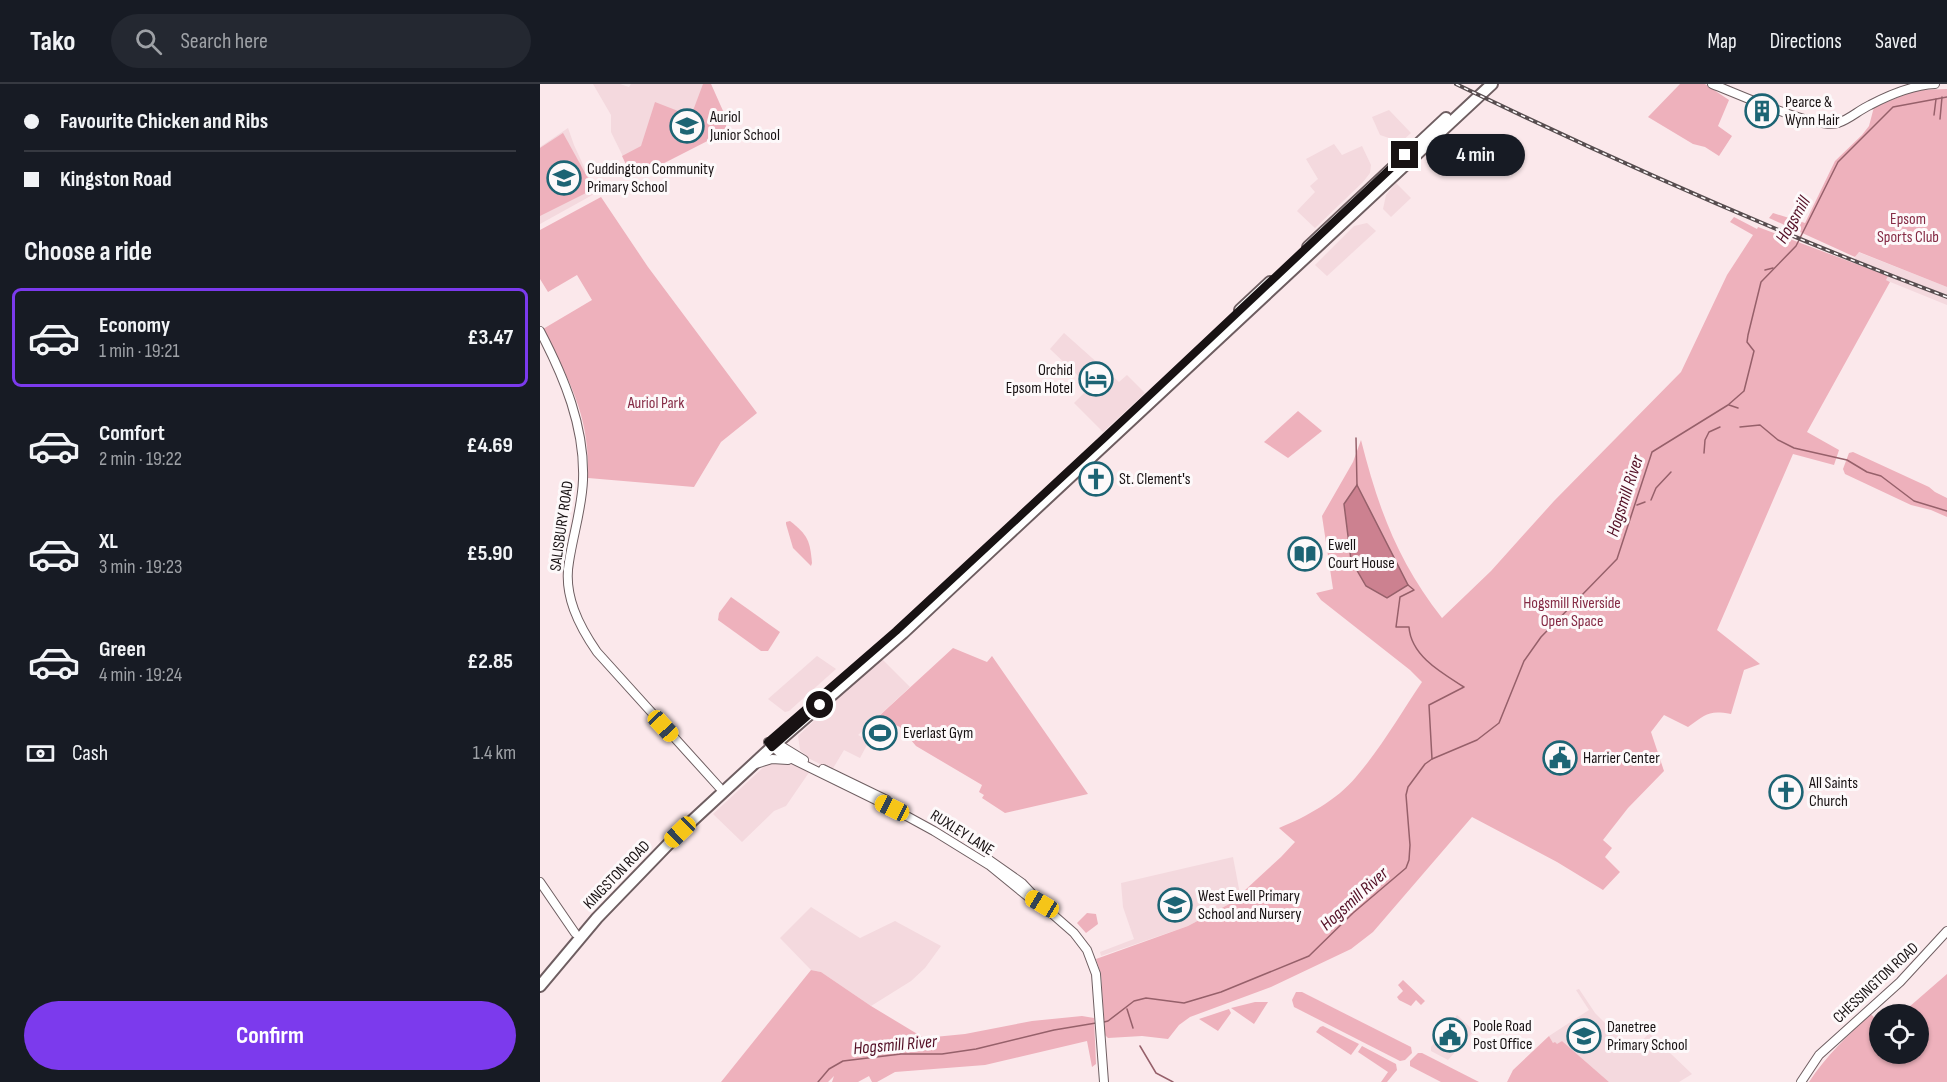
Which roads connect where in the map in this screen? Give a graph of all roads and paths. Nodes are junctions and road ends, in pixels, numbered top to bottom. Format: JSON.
{"nodes":[{"id":1,"x":1483,"y":84,"type":"edge"},
{"id":2,"x":1492,"y":84,"type":"edge"},
{"id":3,"x":1712,"y":84,"type":"edge"},
{"id":4,"x":1935,"y":84,"type":"edge"},
{"id":5,"x":540,"y":331,"type":"edge"},
{"id":6,"x":772,"y":743,"type":"junction"},
{"id":7,"x":795,"y":761,"type":"junction"},
{"id":8,"x":753,"y":764,"type":"junction"},
{"id":9,"x":719,"y":787,"type":"junction"},
{"id":10,"x":540,"y":882,"type":"edge"},
{"id":11,"x":1042,"y":904,"type":"junction"},
{"id":12,"x":1947,"y":931,"type":"edge"},
{"id":13,"x":575,"y":933,"type":"junction"},
{"id":14,"x":540,"y":975,"type":"edge"},
{"id":15,"x":540,"y":987,"type":"edge"},
{"id":16,"x":1104,"y":1082,"type":"edge"},
{"id":17,"x":1801,"y":1082,"type":"edge"}],
"edges":[{"from":1,"to":6,"type":"highway","name":"KINGSTON ROAD"},
{"from":2,"to":6,"type":"highway","name":"KINGSTON ROAD"},
{"from":3,"to":4,"type":"main road"},
{"from":5,"to":9,"type":"main road","name":"SALISBURY ROAD"},
{"from":6,"to":7,"type":"main road","name":"RUXLEY LANE"},
{"from":6,"to":8,"type":"highway","name":"KINGSTON ROAD"},
{"from":6,"to":9,"type":"highway","name":"KINGSTON ROAD"},
{"from":6,"to":11,"type":"main road","name":"RUXLEY LANE"},
{"from":7,"to":8,"type":"main road"},
{"from":7,"to":11,"type":"main road","name":"RUXLEY LANE"},
{"from":8,"to":15,"type":"highway","name":"KINGSTON ROAD"},
{"from":9,"to":13,"type":"highway","name":"KINGSTON ROAD"},
{"from":10,"to":13,"type":"main road"},
{"from":11,"to":16,"type":"main road","name":"RUXLEY LANE"},
{"from":12,"to":17,"type":"main road","name":"CHESSINGTON ROAD"},
{"from":13,"to":14,"type":"highway","name":"KINGSTON ROAD"}]}
